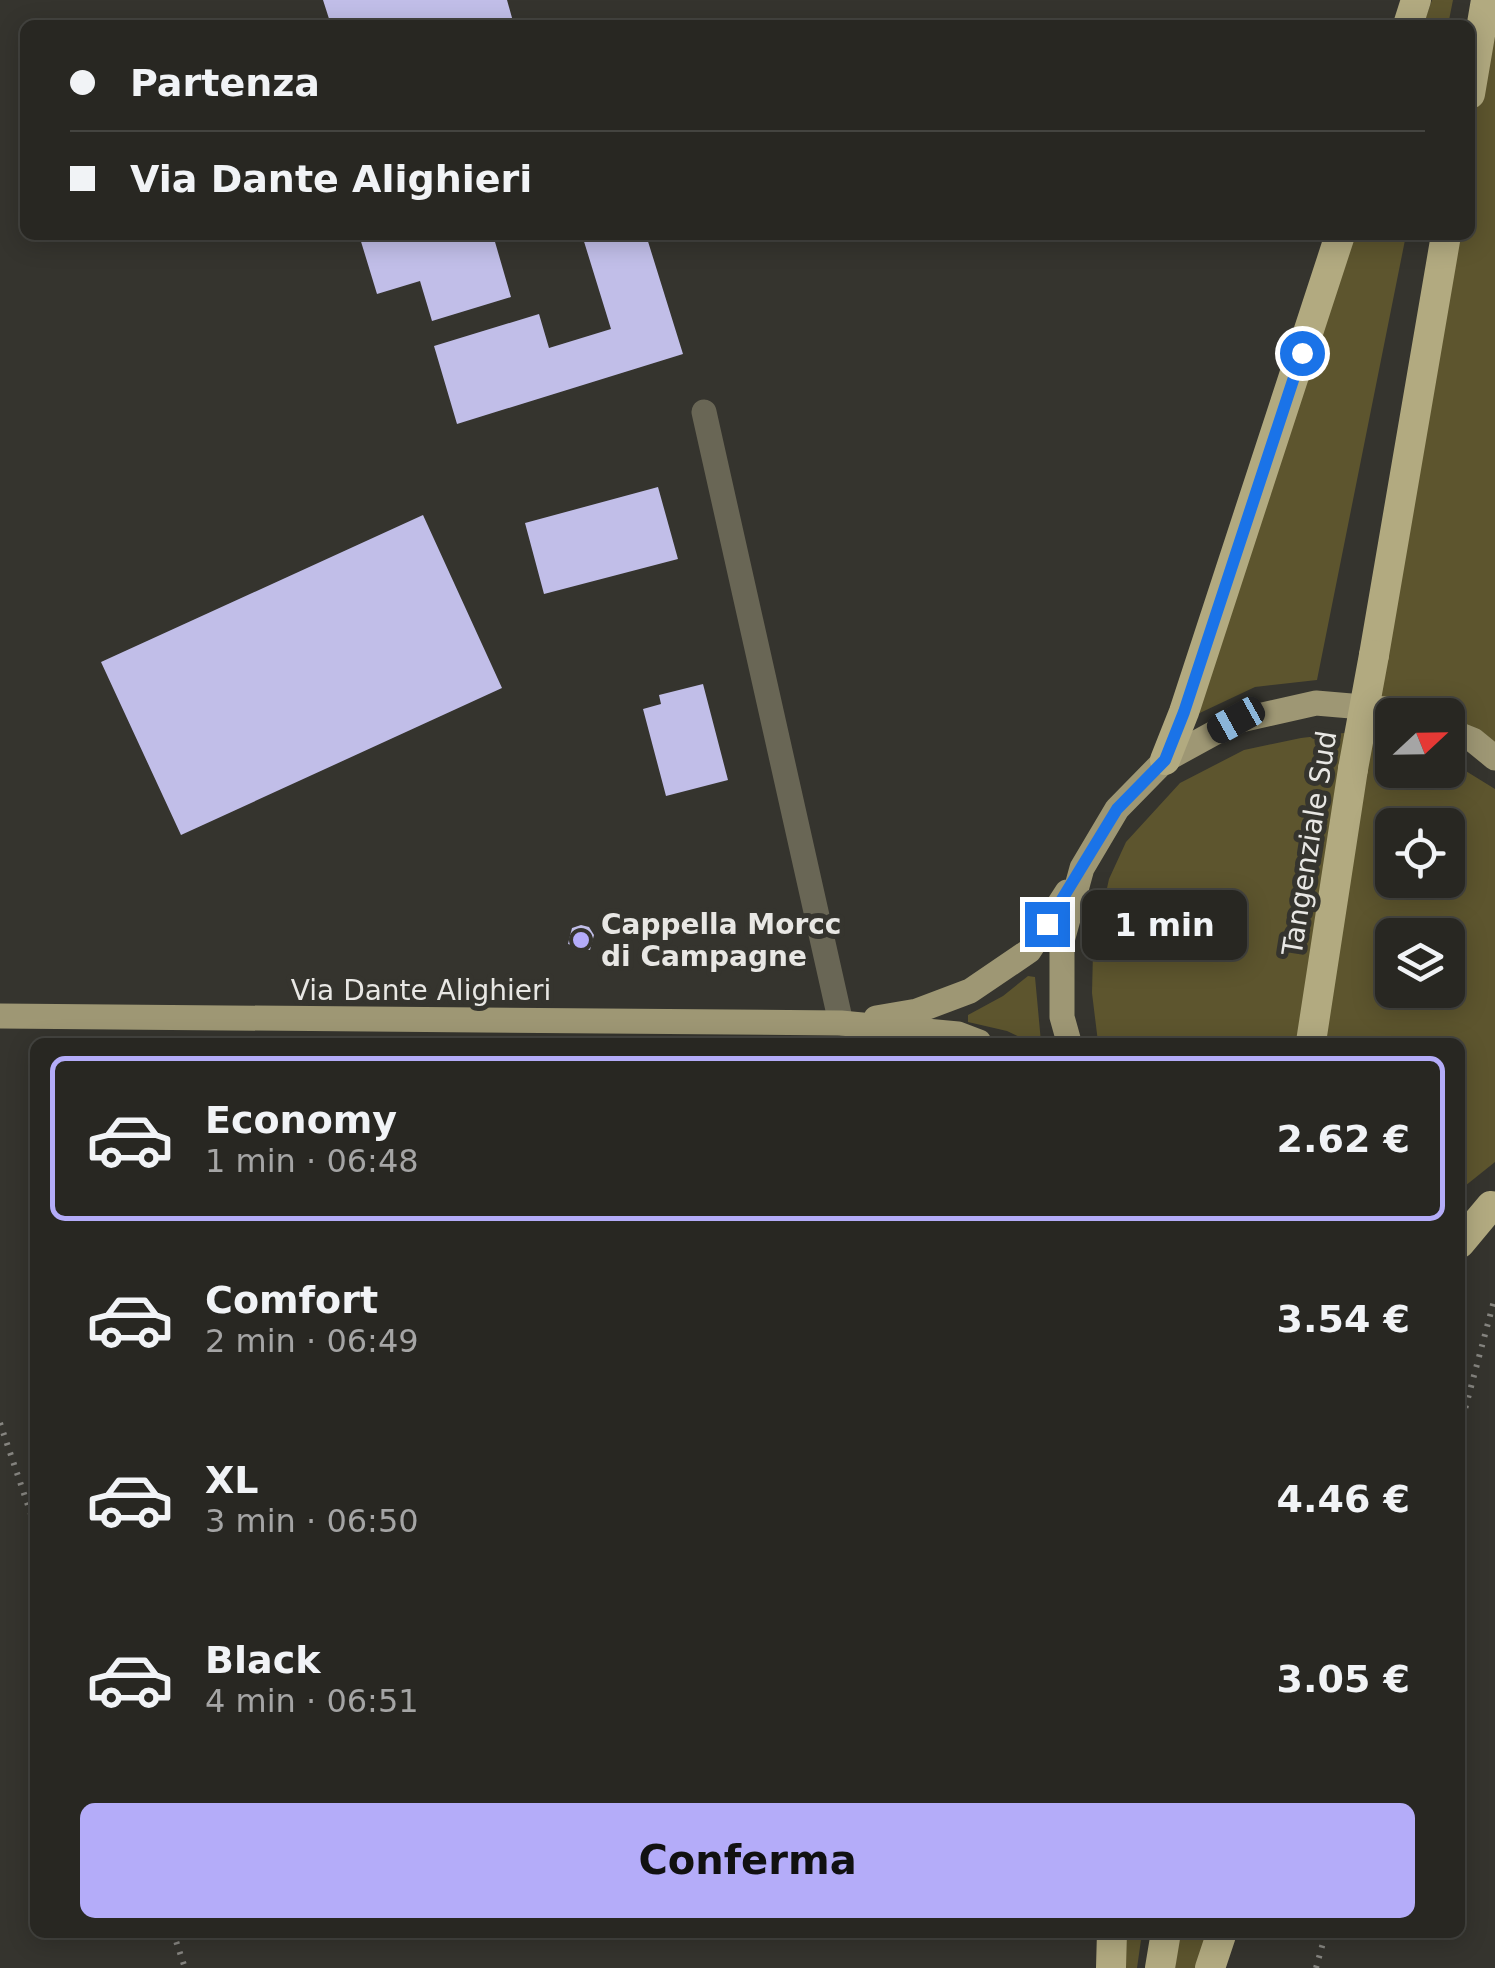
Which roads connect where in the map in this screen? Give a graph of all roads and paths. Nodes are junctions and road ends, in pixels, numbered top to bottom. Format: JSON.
{"nodes":[{"id":1,"x":1486,"y":0,"type":"edge"},
{"id":2,"x":1475,"y":65,"type":"edge"},
{"id":3,"x":1338,"y":240,"type":"edge"},
{"id":4,"x":1445,"y":240,"type":"edge"},
{"id":5,"x":704,"y":412,"type":"dead end"},
{"id":6,"x":1375,"y":708,"type":"edge"},
{"id":7,"x":1465,"y":737,"type":"edge"},
{"id":8,"x":1495,"y":758,"type":"edge"},
{"id":9,"x":1165,"y":760,"type":"junction"},
{"id":10,"x":1082,"y":868,"type":"junction"},
{"id":11,"x":0,"y":1016,"type":"edge"},
{"id":12,"x":841,"y":1023,"type":"junction"},
{"id":13,"x":968,"y":1038,"type":"edge"},
{"id":14,"x":1068,"y":1038,"type":"edge"},
{"id":15,"x":1312,"y":1038,"type":"edge"},
{"id":16,"x":1493,"y":1204,"type":"edge"},
{"id":17,"x":1465,"y":1219,"type":"edge"},
{"id":18,"x":1465,"y":1237,"type":"edge"},
{"id":19,"x":1495,"y":1297,"type":"edge"},
{"id":20,"x":1465,"y":1409,"type":"edge"},
{"id":21,"x":0,"y":1422,"type":"edge"},
{"id":22,"x":30,"y":1511,"type":"edge"},
{"id":23,"x":175,"y":1938,"type":"edge"},
{"id":24,"x":1112,"y":1938,"type":"edge"},
{"id":25,"x":1165,"y":1938,"type":"edge"},
{"id":26,"x":1220,"y":1938,"type":"edge"},
{"id":27,"x":1324,"y":1938,"type":"edge"},
{"id":28,"x":185,"y":1968,"type":"edge"},
{"id":29,"x":1112,"y":1968,"type":"edge"},
{"id":30,"x":1160,"y":1968,"type":"edge"},
{"id":31,"x":1210,"y":1968,"type":"edge"},
{"id":32,"x":1316,"y":1968,"type":"edge"}],
"edges":[{"from":1,"to":2,"type":"highway"},
{"from":3,"to":9,"type":"highway"},
{"from":4,"to":15,"type":"highway","name":"Tangenziale Sud","bridge":true},
{"from":5,"to":12,"type":"street"},
{"from":6,"to":9,"type":"main road"},
{"from":7,"to":8,"type":"main road"},
{"from":9,"to":10,"type":"main road"},
{"from":10,"to":12,"type":"main road","name":"Via Dante Alighieri"},
{"from":10,"to":14,"type":"main road"},
{"from":11,"to":12,"type":"main road","name":"Via Dante Alighieri"},
{"from":12,"to":13,"type":"main road","name":"Via Dante Alighieri"},
{"from":16,"to":17,"type":"main road"},
{"from":16,"to":18,"type":"highway"},
{"from":19,"to":20,"type":"path"},
{"from":21,"to":22,"type":"path"},
{"from":23,"to":28,"type":"path"},
{"from":24,"to":29,"type":"highway"},
{"from":25,"to":30,"type":"highway"},
{"from":26,"to":31,"type":"highway"},
{"from":27,"to":32,"type":"path"}]}
